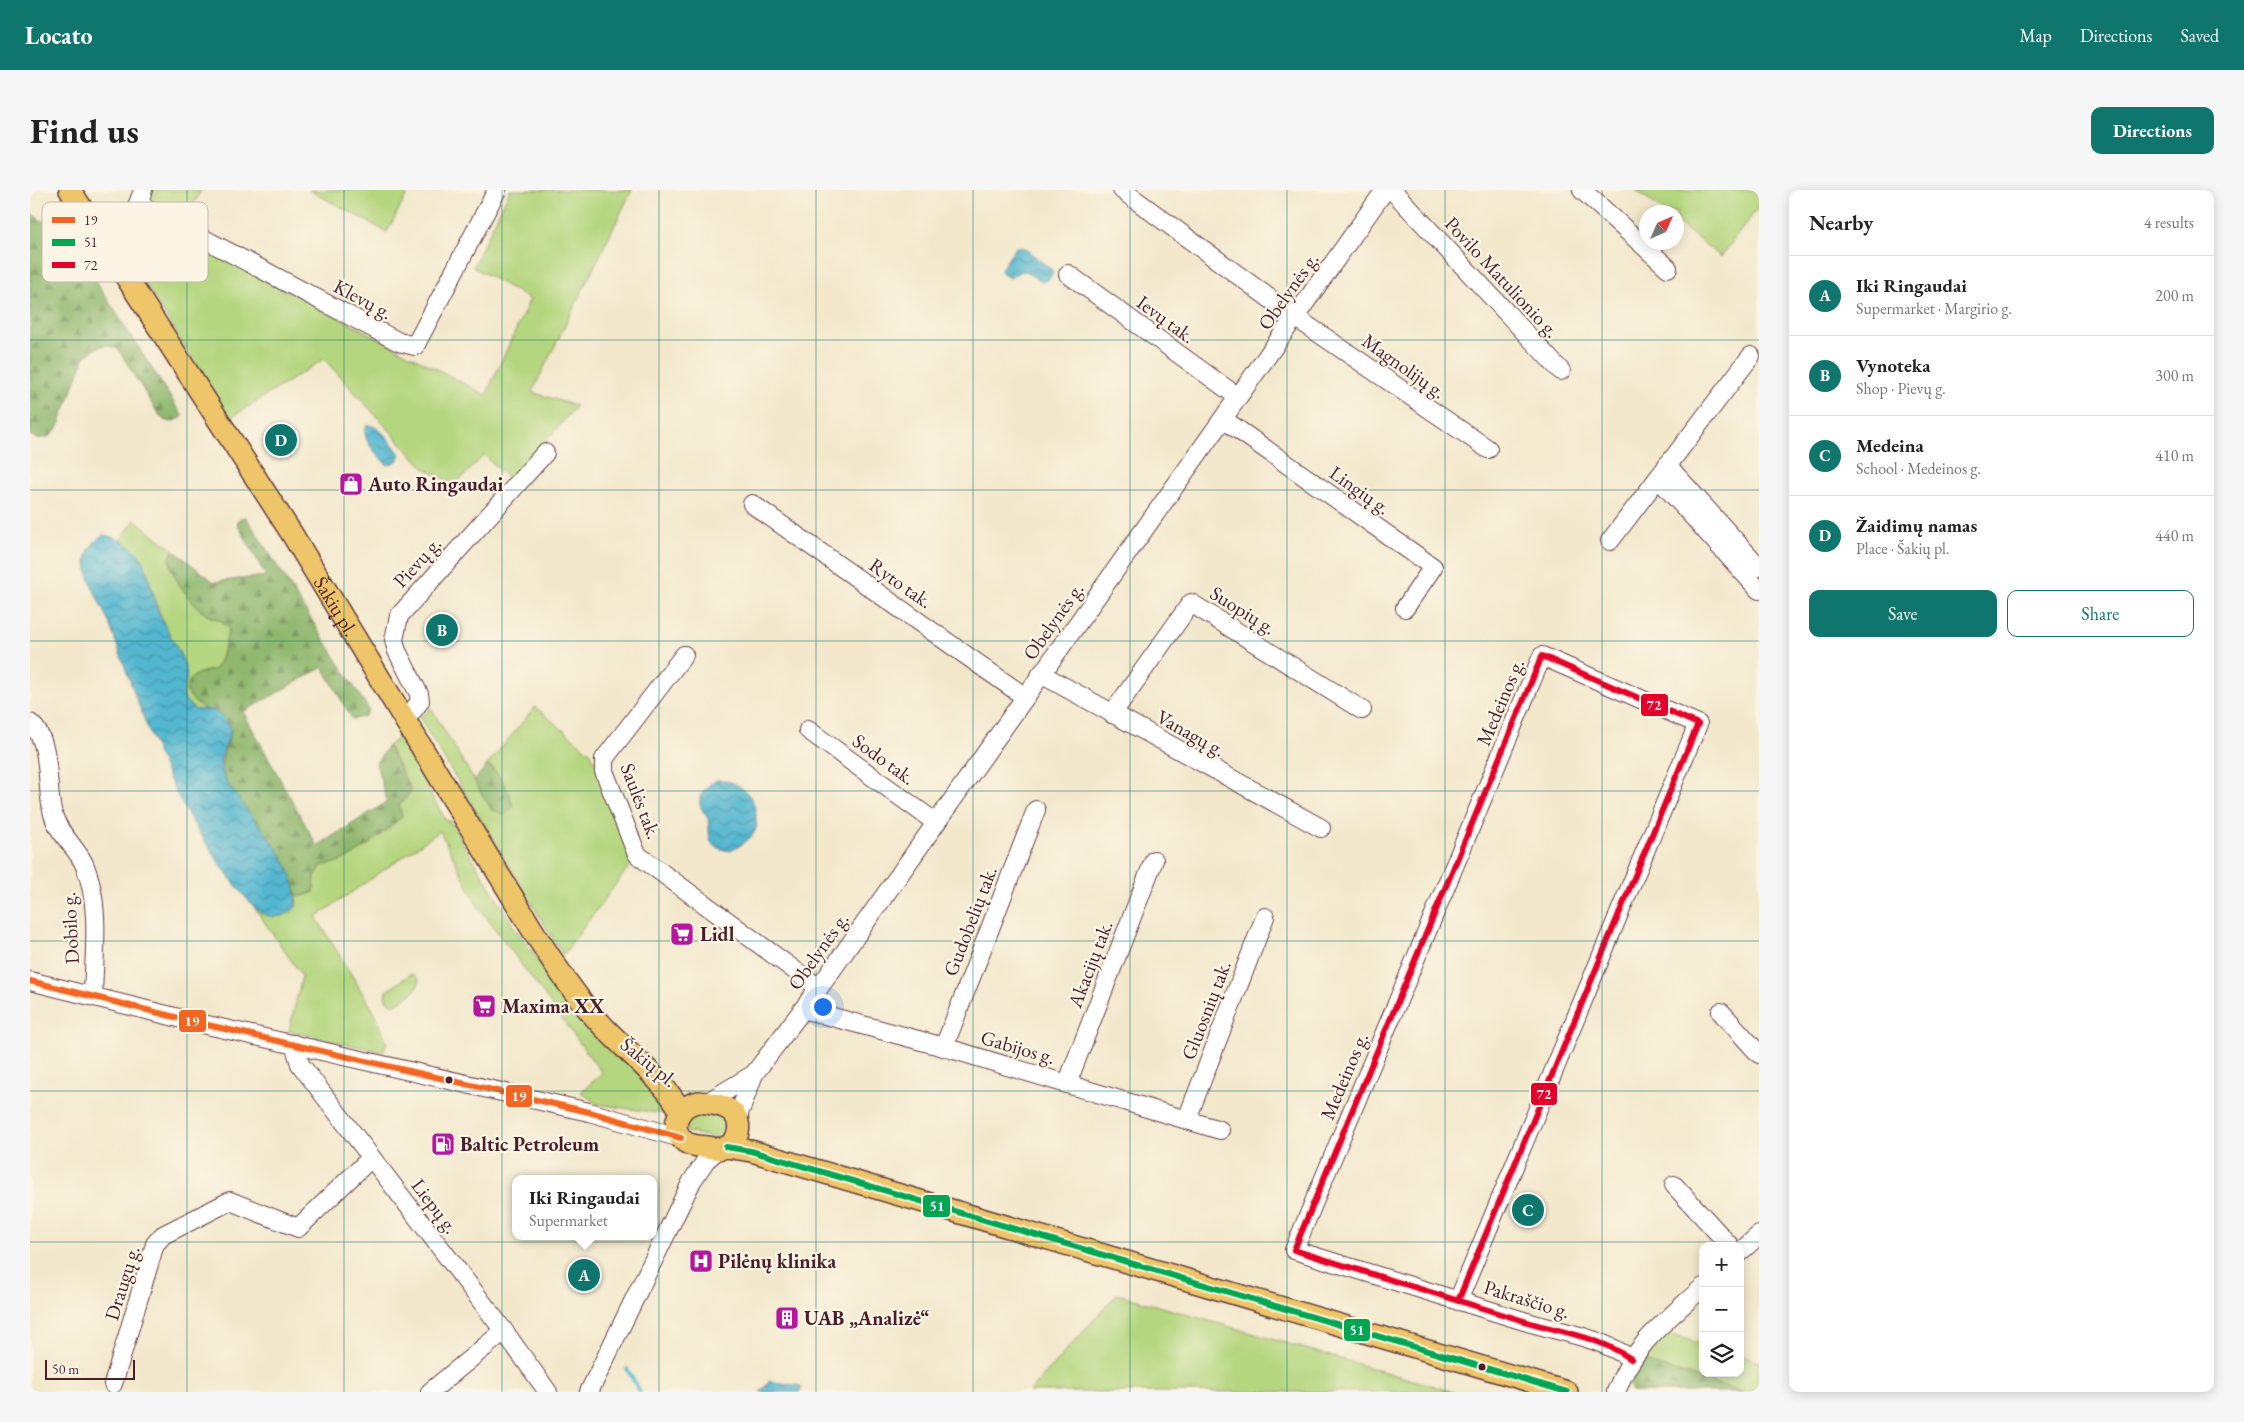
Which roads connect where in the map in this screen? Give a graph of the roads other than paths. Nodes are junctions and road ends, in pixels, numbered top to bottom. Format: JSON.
{"nodes":[{"id":1,"x":70,"y":190,"type":"edge"},
{"id":2,"x":497,"y":190,"type":"edge"},
{"id":3,"x":1122,"y":190,"type":"edge"},
{"id":4,"x":1385,"y":190,"type":"edge"},
{"id":5,"x":1392,"y":190,"type":"edge"},
{"id":6,"x":1582,"y":190,"type":"edge"},
{"id":7,"x":78,"y":202,"type":"edge"},
{"id":8,"x":208,"y":235,"type":"edge"},
{"id":9,"x":1668,"y":268,"type":"dead end"},
{"id":10,"x":1068,"y":274,"type":"dead end"},
{"id":11,"x":129,"y":282,"type":"edge"},
{"id":12,"x":1295,"y":317,"type":"junction"},
{"id":13,"x":1751,"y":356,"type":"dead end"},
{"id":14,"x":1561,"y":371,"type":"dead end"},
{"id":15,"x":1238,"y":397,"type":"junction"},
{"id":16,"x":1223,"y":419,"type":"junction"},
{"id":17,"x":1488,"y":450,"type":"dead end"},
{"id":18,"x":545,"y":453,"type":"dead end"},
{"id":19,"x":1663,"y":472,"type":"junction"},
{"id":20,"x":752,"y":504,"type":"dead end"},
{"id":21,"x":1610,"y":541,"type":"dead end"},
{"id":22,"x":1756,"y":559,"type":"edge"},
{"id":23,"x":1759,"y":590,"type":"edge"},
{"id":24,"x":1405,"y":608,"type":"dead end"},
{"id":25,"x":684,"y":655,"type":"dead end"},
{"id":26,"x":1041,"y":674,"type":"junction"},
{"id":27,"x":1025,"y":697,"type":"junction"},
{"id":28,"x":1362,"y":710,"type":"dead end"},
{"id":29,"x":1112,"y":714,"type":"junction"},
{"id":30,"x":403,"y":717,"type":"junction"},
{"id":31,"x":30,"y":723,"type":"edge"},
{"id":32,"x":808,"y":730,"type":"dead end"},
{"id":33,"x":1036,"y":810,"type":"dead end"},
{"id":34,"x":935,"y":822,"type":"junction"},
{"id":35,"x":1321,"y":828,"type":"dead end"},
{"id":36,"x":1154,"y":860,"type":"dead end"},
{"id":37,"x":1265,"y":917,"type":"dead end"},
{"id":38,"x":30,"y":981,"type":"edge"},
{"id":39,"x":819,"y":988,"type":"junction"},
{"id":40,"x":93,"y":996,"type":"junction"},
{"id":41,"x":803,"y":1009,"type":"junction"},
{"id":42,"x":1721,"y":1012,"type":"dead end"},
{"id":43,"x":294,"y":1044,"type":"junction"},
{"id":44,"x":944,"y":1048,"type":"junction"},
{"id":45,"x":1759,"y":1054,"type":"edge"},
{"id":46,"x":754,"y":1074,"type":"junction"},
{"id":47,"x":1067,"y":1084,"type":"junction"},
{"id":48,"x":690,"y":1108,"type":"junction"},
{"id":49,"x":589,"y":1112,"type":"junction"},
{"id":50,"x":1187,"y":1119,"type":"junction"},
{"id":51,"x":738,"y":1122,"type":"junction"},
{"id":52,"x":1220,"y":1130,"type":"dead end"},
{"id":53,"x":683,"y":1140,"type":"junction"},
{"id":54,"x":723,"y":1148,"type":"junction"},
{"id":55,"x":371,"y":1158,"type":"junction"},
{"id":56,"x":692,"y":1181,"type":"junction"},
{"id":57,"x":1674,"y":1185,"type":"dead end"},
{"id":58,"x":876,"y":1188,"type":"junction"},
{"id":59,"x":1759,"y":1235,"type":"edge"},
{"id":60,"x":1726,"y":1242,"type":"edge"},
{"id":61,"x":1744,"y":1248,"type":"edge"},
{"id":62,"x":1294,"y":1250,"type":"joint"},
{"id":63,"x":1699,"y":1291,"type":"edge"},
{"id":64,"x":1458,"y":1301,"type":"junction"},
{"id":65,"x":504,"y":1331,"type":"junction"},
{"id":66,"x":1631,"y":1359,"type":"junction"},
{"id":67,"x":113,"y":1384,"type":"dead end"},
{"id":68,"x":430,"y":1392,"type":"edge"},
{"id":69,"x":548,"y":1392,"type":"edge"},
{"id":70,"x":589,"y":1392,"type":"edge"},
{"id":71,"x":1567,"y":1392,"type":"edge"},
{"id":72,"x":1616,"y":1392,"type":"edge"}],
"edges":[{"from":1,"to":7,"type":"main road","name":"Šakių pl."},
{"from":2,"to":8,"type":"street","name":"Klevų g."},
{"from":3,"to":12,"type":"street","name":"Magnolijų g."},
{"from":4,"to":12,"type":"street","name":"Obelynės g."},
{"from":5,"to":14,"type":"street","name":"Povilo Matulionio g."},
{"from":6,"to":9,"type":"street"},
{"from":10,"to":15,"type":"street","name":"Ievų tak."},
{"from":11,"to":30,"type":"main road","name":"Šakių pl."},
{"from":12,"to":15,"type":"street","name":"Obelynės g."},
{"from":12,"to":17,"type":"street","name":"Magnolijų g."},
{"from":13,"to":19,"type":"street"},
{"from":15,"to":16,"type":"street","name":"Obelynės g."},
{"from":16,"to":24,"type":"street","name":"Lingių g."},
{"from":16,"to":26,"type":"street","name":"Obelynės g."},
{"from":18,"to":30,"type":"street","name":"Pievų g."},
{"from":19,"to":21,"type":"street"},
{"from":19,"to":22,"type":"street"},
{"from":19,"to":23,"type":"street"},
{"from":20,"to":27,"type":"street","name":"Ryto tak."},
{"from":25,"to":39,"type":"street","name":"Saulės tak."},
{"from":26,"to":27,"type":"street","name":"Obelynės g."},
{"from":26,"to":29,"type":"street","name":"Vanagų g."},
{"from":27,"to":34,"type":"street","name":"Obelynės g."},
{"from":28,"to":29,"type":"street","name":"Suopių g."},
{"from":29,"to":35,"type":"street","name":"Vanagų g."},
{"from":30,"to":48,"type":"main road","name":"Šakių pl."},
{"from":31,"to":40,"type":"street","name":"Dobilo g."},
{"from":32,"to":34,"type":"street","name":"Sodo tak."},
{"from":33,"to":44,"type":"street","name":"Gudobelių tak."},
{"from":34,"to":39,"type":"street","name":"Obelynės g."},
{"from":36,"to":47,"type":"street","name":"Akacijų tak."},
{"from":37,"to":50,"type":"street","name":"Gluosnių tak."},
{"from":38,"to":40,"type":"street"},
{"from":39,"to":41,"type":"street","name":"Obelynės g."},
{"from":40,"to":43,"type":"street"},
{"from":41,"to":44,"type":"street","name":"Gabijos g."},
{"from":41,"to":46,"type":"street","name":"Obelynės g."},
{"from":42,"to":45,"type":"street"},
{"from":43,"to":49,"type":"street"},
{"from":43,"to":55,"type":"street","name":"Liepų g."},
{"from":44,"to":47,"type":"street","name":"Gabijos g."},
{"from":46,"to":48,"type":"street","name":"Obelynės g."},
{"from":46,"to":51,"type":"street","name":"Obelynės g."},
{"from":47,"to":50,"type":"street","name":"Gabijos g."},
{"from":48,"to":49,"type":"street","name":"Obelynės g."},
{"from":48,"to":51,"type":"main road"},
{"from":48,"to":53,"type":"main road"},
{"from":49,"to":53,"type":"street"},
{"from":50,"to":52,"type":"street","name":"Gabijos g."},
{"from":51,"to":54,"type":"main road"},
{"from":51,"to":58,"type":"main road"},
{"from":53,"to":54,"type":"main road"},
{"from":53,"to":56,"type":"street"},
{"from":54,"to":56,"type":"street"},
{"from":54,"to":58,"type":"main road"},
{"from":55,"to":65,"type":"street","name":"Liepų g."},
{"from":55,"to":67,"type":"street","name":"Draugų g."},
{"from":56,"to":70,"type":"street"},
{"from":57,"to":60,"type":"street"},
{"from":58,"to":71,"type":"main road"},
{"from":59,"to":61,"type":"street"},
{"from":62,"to":64,"type":"street","name":"Pakraščio g."},
{"from":62,"to":64,"type":"street","name":"Medeinos g."},
{"from":63,"to":66,"type":"street"},
{"from":64,"to":66,"type":"street","name":"Pakraščio g."},
{"from":65,"to":68,"type":"street"},
{"from":65,"to":69,"type":"street","name":"Liepų g."},
{"from":66,"to":72,"type":"street"}]}
